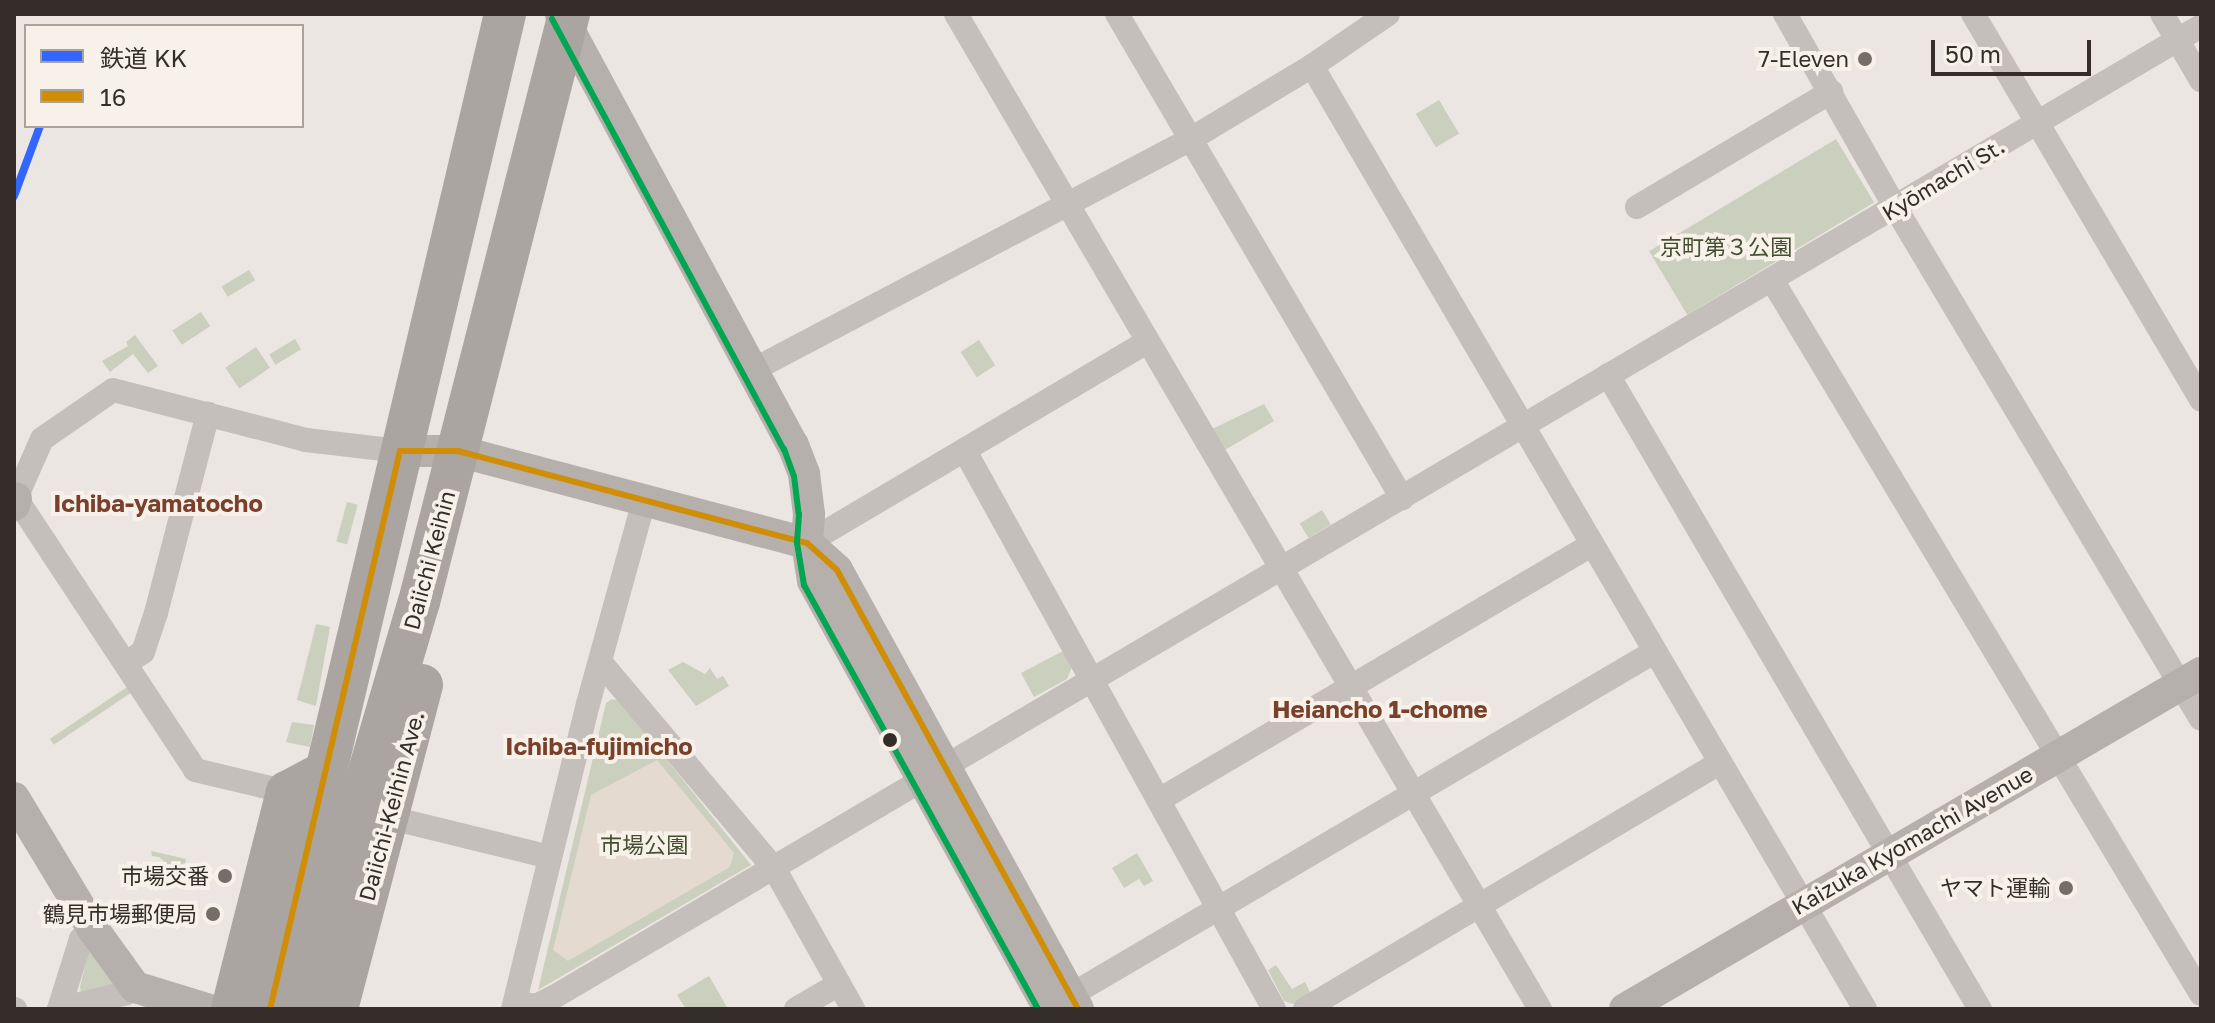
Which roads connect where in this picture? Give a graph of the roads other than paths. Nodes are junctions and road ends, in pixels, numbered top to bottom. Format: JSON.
{"nodes":[{"id":1,"x":505,"y":14,"type":"edge"},
{"id":2,"x":956,"y":14,"type":"edge"},
{"id":3,"x":1117,"y":14,"type":"edge"},
{"id":4,"x":1388,"y":14,"type":"edge"},
{"id":5,"x":1785,"y":14,"type":"edge"},
{"id":6,"x":1973,"y":14,"type":"edge"},
{"id":7,"x":2162,"y":14,"type":"edge"},
{"id":8,"x":566,"y":17,"type":"edge"},
{"id":9,"x":2201,"y":26,"type":"edge"},
{"id":10,"x":2177,"y":40,"type":"junction"},
{"id":11,"x":1312,"y":66,"type":"junction"},
{"id":12,"x":2201,"y":80,"type":"edge"},
{"id":13,"x":1831,"y":92,"type":"junction"},
{"id":14,"x":2038,"y":123,"type":"junction"},
{"id":15,"x":1191,"y":139,"type":"junction"},
{"id":16,"x":1067,"y":204,"type":"junction"},
{"id":17,"x":1637,"y":207,"type":"dead end"},
{"id":18,"x":1895,"y":207,"type":"junction"},
{"id":19,"x":1772,"y":280,"type":"junction"},
{"id":20,"x":1147,"y":342,"type":"junction"},
{"id":21,"x":753,"y":370,"type":"junction"},
{"id":22,"x":1608,"y":375,"type":"junction"},
{"id":23,"x":2201,"y":400,"type":"edge"},
{"id":24,"x":208,"y":414,"type":"junction"},
{"id":25,"x":1522,"y":428,"type":"junction"},
{"id":26,"x":400,"y":451,"type":"junction"},
{"id":27,"x":458,"y":451,"type":"junction"},
{"id":28,"x":965,"y":451,"type":"junction"},
{"id":29,"x":1402,"y":498,"type":"junction"},
{"id":30,"x":15,"y":499,"type":"edge"},
{"id":31,"x":644,"y":501,"type":"junction"},
{"id":32,"x":807,"y":543,"type":"junction"},
{"id":33,"x":1591,"y":545,"type":"junction"},
{"id":34,"x":1282,"y":567,"type":"junction"},
{"id":35,"x":419,"y":602,"type":"junction"},
{"id":36,"x":1654,"y":652,"type":"junction"},
{"id":37,"x":126,"y":663,"type":"junction"},
{"id":38,"x":602,"y":664,"type":"junction"},
{"id":39,"x":2191,"y":678,"type":"edge"},
{"id":40,"x":1093,"y":679,"type":"junction"},
{"id":41,"x":1351,"y":687,"type":"junction"},
{"id":42,"x":2201,"y":719,"type":"edge"},
{"id":43,"x":2058,"y":755,"type":"junction"},
{"id":44,"x":1719,"y":763,"type":"junction"},
{"id":45,"x":325,"y":772,"type":"junction"},
{"id":46,"x":935,"y":775,"type":"junction"},
{"id":47,"x":287,"y":792,"type":"junction"},
{"id":48,"x":1414,"y":794,"type":"junction"},
{"id":49,"x":14,"y":798,"type":"edge"},
{"id":50,"x":1159,"y":800,"type":"junction"},
{"id":51,"x":387,"y":817,"type":"junction"},
{"id":52,"x":1888,"y":853,"type":"junction"},
{"id":53,"x":550,"y":857,"type":"junction"},
{"id":54,"x":774,"y":868,"type":"junction"},
{"id":55,"x":1804,"y":904,"type":"junction"},
{"id":56,"x":1480,"y":905,"type":"junction"},
{"id":57,"x":1219,"y":908,"type":"junction"},
{"id":58,"x":93,"y":929,"type":"junction"},
{"id":59,"x":839,"y":984,"type":"junction"},
{"id":60,"x":135,"y":987,"type":"junction"},
{"id":61,"x":2201,"y":994,"type":"edge"},
{"id":62,"x":514,"y":1006,"type":"edge"},
{"id":63,"x":1059,"y":1006,"type":"edge"},
{"id":64,"x":59,"y":1009,"type":"edge"},
{"id":65,"x":207,"y":1009,"type":"edge"},
{"id":66,"x":232,"y":1009,"type":"edge"},
{"id":67,"x":270,"y":1009,"type":"edge"},
{"id":68,"x":299,"y":1009,"type":"edge"},
{"id":69,"x":337,"y":1009,"type":"edge"},
{"id":70,"x":796,"y":1009,"type":"edge"},
{"id":71,"x":853,"y":1009,"type":"edge"},
{"id":72,"x":1274,"y":1009,"type":"edge"},
{"id":73,"x":1305,"y":1009,"type":"edge"},
{"id":74,"x":1540,"y":1009,"type":"edge"},
{"id":75,"x":1625,"y":1009,"type":"edge"},
{"id":76,"x":1865,"y":1009,"type":"edge"},
{"id":77,"x":1980,"y":1009,"type":"edge"}],
"edges":[{"from":1,"to":26,"type":"highway"},
{"from":2,"to":16,"type":"street"},
{"from":3,"to":15,"type":"street"},
{"from":4,"to":11,"type":"street"},
{"from":5,"to":13,"type":"street"},
{"from":6,"to":14,"type":"street"},
{"from":7,"to":10,"type":"street"},
{"from":8,"to":21,"type":"street"},
{"from":8,"to":27,"type":"highway","name":"Daiichi Keihin"},
{"from":9,"to":10,"type":"street","name":"Kyōmachi St."},
{"from":10,"to":12,"type":"street"},
{"from":10,"to":14,"type":"street","name":"Kyōmachi St."},
{"from":11,"to":15,"type":"street"},
{"from":11,"to":25,"type":"street"},
{"from":13,"to":17,"type":"street"},
{"from":13,"to":18,"type":"street"},
{"from":14,"to":18,"type":"street","name":"Kyōmachi St."},
{"from":14,"to":23,"type":"street"},
{"from":15,"to":16,"type":"street"},
{"from":15,"to":29,"type":"street"},
{"from":16,"to":20,"type":"street"},
{"from":16,"to":21,"type":"street"},
{"from":18,"to":19,"type":"street","name":"Kyōmachi St."},
{"from":18,"to":39,"type":"street"},
{"from":19,"to":22,"type":"street","name":"Kyōmachi St."},
{"from":19,"to":43,"type":"street"},
{"from":20,"to":28,"type":"street"},
{"from":20,"to":34,"type":"street"},
{"from":21,"to":32,"type":"street"},
{"from":22,"to":25,"type":"street","name":"Kyōmachi St."},
{"from":22,"to":52,"type":"street"},
{"from":24,"to":26,"type":"street"},
{"from":24,"to":30,"type":"street"},
{"from":24,"to":37,"type":"street"},
{"from":25,"to":29,"type":"street","name":"Kyōmachi St."},
{"from":25,"to":33,"type":"street"},
{"from":26,"to":27,"type":"street"},
{"from":26,"to":45,"type":"highway"},
{"from":27,"to":31,"type":"street"},
{"from":27,"to":35,"type":"highway","name":"Daiichi Keihin"},
{"from":28,"to":32,"type":"street"},
{"from":28,"to":40,"type":"street"},
{"from":29,"to":34,"type":"street","name":"Kyōmachi St."},
{"from":30,"to":37,"type":"street"},
{"from":31,"to":32,"type":"street"},
{"from":31,"to":38,"type":"street"},
{"from":32,"to":46,"type":"street"},
{"from":33,"to":36,"type":"street"},
{"from":33,"to":41,"type":"street"},
{"from":34,"to":40,"type":"street","name":"Kyōmachi St."},
{"from":34,"to":41,"type":"street"},
{"from":35,"to":51,"type":"highway","name":"Daiichi-Keihin Ave."},
{"from":35,"to":68,"type":"highway","name":"Daiichi Keihin"},
{"from":36,"to":44,"type":"street"},
{"from":36,"to":48,"type":"street"},
{"from":37,"to":47,"type":"street"},
{"from":38,"to":53,"type":"street"},
{"from":38,"to":54,"type":"street"},
{"from":39,"to":42,"type":"street"},
{"from":39,"to":43,"type":"street","name":"Kaizuka Kyomachi Avenue"},
{"from":40,"to":46,"type":"street","name":"Kyōmachi St."},
{"from":40,"to":50,"type":"street"},
{"from":41,"to":48,"type":"street"},
{"from":41,"to":50,"type":"street"},
{"from":43,"to":52,"type":"street","name":"Kaizuka Kyomachi Avenue"},
{"from":43,"to":61,"type":"street"},
{"from":44,"to":55,"type":"street"},
{"from":44,"to":56,"type":"street"},
{"from":45,"to":47,"type":"highway"},
{"from":45,"to":67,"type":"highway"},
{"from":46,"to":54,"type":"street","name":"Kyōmachi St."},
{"from":46,"to":63,"type":"street"},
{"from":47,"to":66,"type":"highway"},
{"from":48,"to":56,"type":"street"},
{"from":48,"to":57,"type":"street"},
{"from":49,"to":58,"type":"street"},
{"from":50,"to":57,"type":"street"},
{"from":51,"to":53,"type":"street"},
{"from":51,"to":69,"type":"highway","name":"Daiichi-Keihin Ave."},
{"from":52,"to":55,"type":"street","name":"Kaizuka Kyomachi Avenue"},
{"from":52,"to":77,"type":"street"},
{"from":53,"to":62,"type":"street"},
{"from":54,"to":59,"type":"street"},
{"from":54,"to":62,"type":"street","name":"Kyōmachi St."},
{"from":55,"to":75,"type":"street","name":"Kaizuka Kyomachi Avenue"},
{"from":55,"to":76,"type":"street"},
{"from":56,"to":73,"type":"street"},
{"from":56,"to":74,"type":"street"},
{"from":57,"to":63,"type":"street"},
{"from":57,"to":72,"type":"street"},
{"from":58,"to":60,"type":"street"},
{"from":58,"to":64,"type":"street"},
{"from":59,"to":70,"type":"street"},
{"from":59,"to":71,"type":"street"},
{"from":60,"to":64,"type":"street"},
{"from":60,"to":65,"type":"street"}]}
